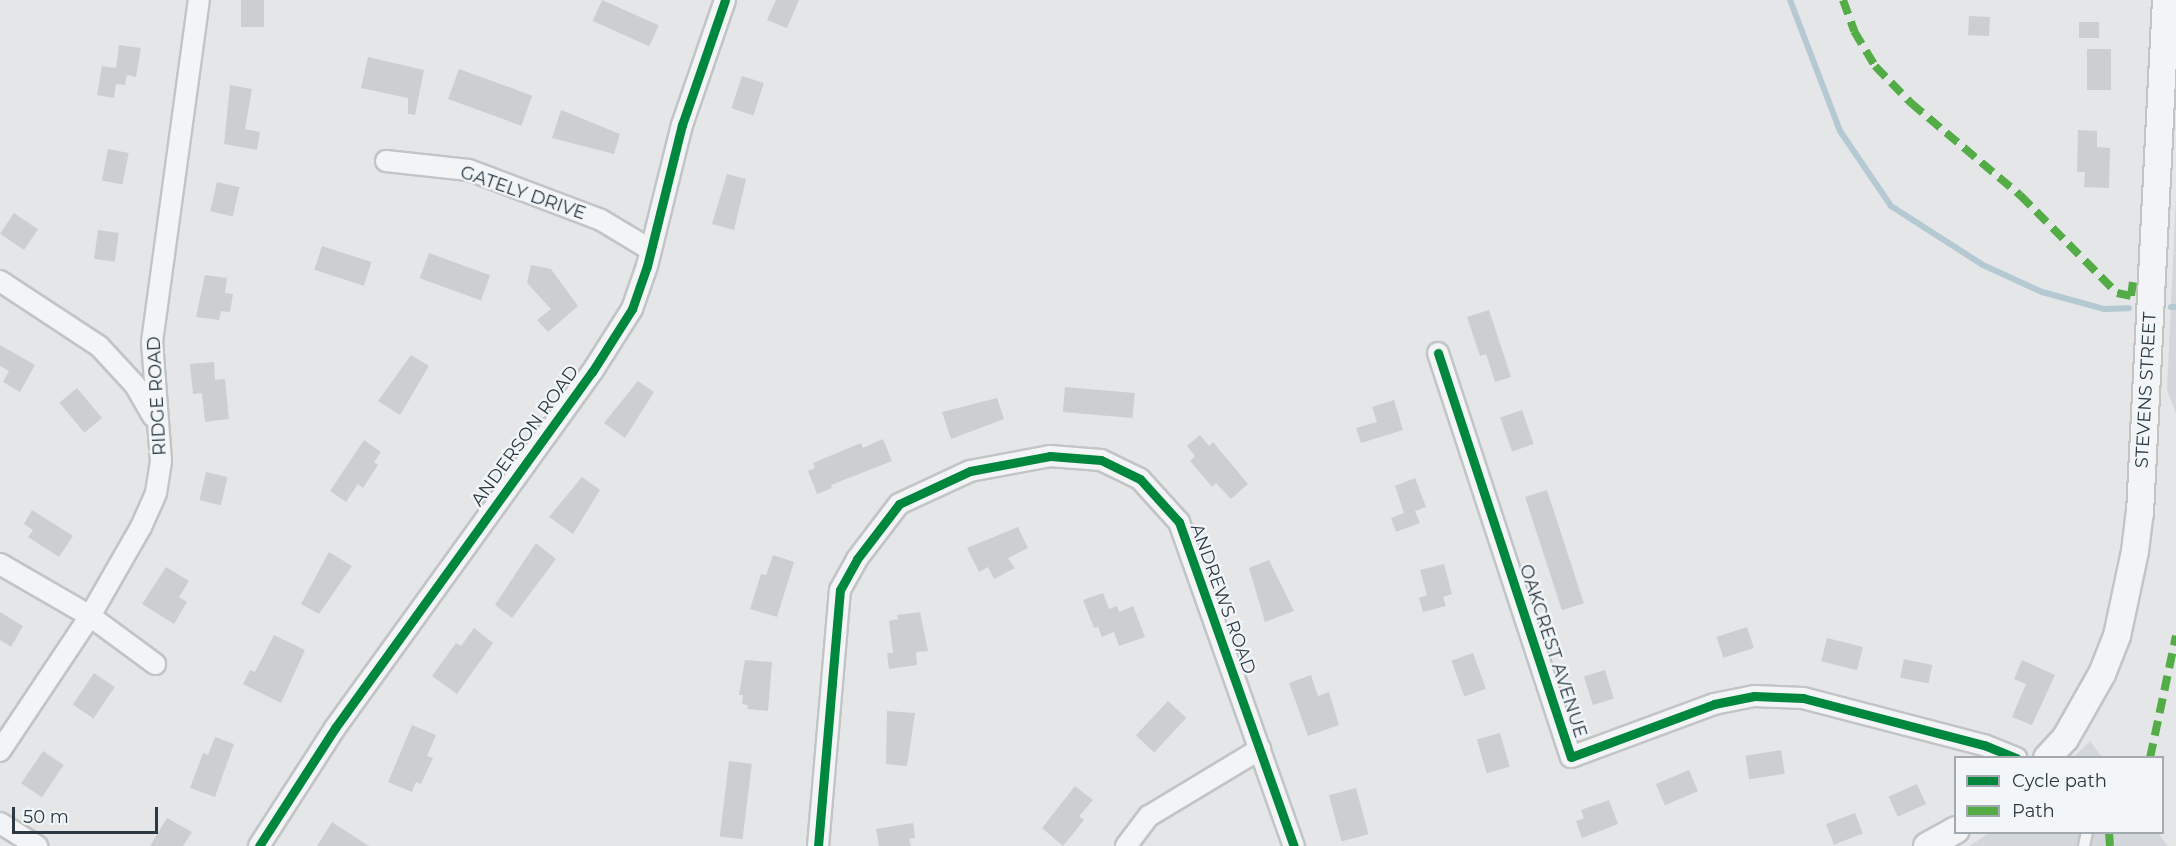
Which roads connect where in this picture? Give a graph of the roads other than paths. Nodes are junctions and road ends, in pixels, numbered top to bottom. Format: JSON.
{"nodes":[{"id":1,"x":199,"y":0,"type":"edge"},
{"id":2,"x":725,"y":0,"type":"edge"},
{"id":3,"x":2166,"y":0,"type":"edge"},
{"id":4,"x":387,"y":160,"type":"dead end"},
{"id":5,"x":651,"y":250,"type":"junction"},
{"id":6,"x":0,"y":281,"type":"edge"},
{"id":7,"x":1438,"y":353,"type":"dead end"},
{"id":8,"x":155,"y":420,"type":"junction"},
{"id":9,"x":0,"y":564,"type":"edge"},
{"id":10,"x":90,"y":616,"type":"junction"},
{"id":11,"x":155,"y":664,"type":"dead end"},
{"id":12,"x":1260,"y":749,"type":"junction"},
{"id":13,"x":0,"y":751,"type":"edge"},
{"id":14,"x":2011,"y":756,"type":"edge"},
{"id":15,"x":2049,"y":756,"type":"edge"},
{"id":16,"x":0,"y":822,"type":"edge"},
{"id":17,"x":1954,"y":831,"type":"edge"},
{"id":18,"x":37,"y":846,"type":"edge"},
{"id":19,"x":259,"y":846,"type":"edge"},
{"id":20,"x":818,"y":846,"type":"edge"},
{"id":21,"x":1126,"y":846,"type":"edge"},
{"id":22,"x":1294,"y":846,"type":"edge"},
{"id":23,"x":1927,"y":846,"type":"edge"}],
"edges":[{"from":1,"to":8,"type":"street","name":"RIDGE ROAD"},
{"from":2,"to":5,"type":"street","name":"ANDERSON ROAD"},
{"from":3,"to":15,"type":"street","name":"STEVENS STREET"},
{"from":4,"to":5,"type":"street","name":"GATELY DRIVE"},
{"from":5,"to":19,"type":"street","name":"ANDERSON ROAD"},
{"from":6,"to":8,"type":"street"},
{"from":7,"to":14,"type":"street","name":"OAKCREST AVENUE"},
{"from":8,"to":10,"type":"street","name":"RIDGE ROAD"},
{"from":9,"to":10,"type":"street"},
{"from":10,"to":11,"type":"street"},
{"from":10,"to":13,"type":"street","name":"RIDGE ROAD"},
{"from":12,"to":20,"type":"street","name":"ANDREWS ROAD"},
{"from":12,"to":21,"type":"street"},
{"from":12,"to":22,"type":"street","name":"ANDREWS ROAD"},
{"from":16,"to":18,"type":"street"},
{"from":17,"to":23,"type":"street"}]}
